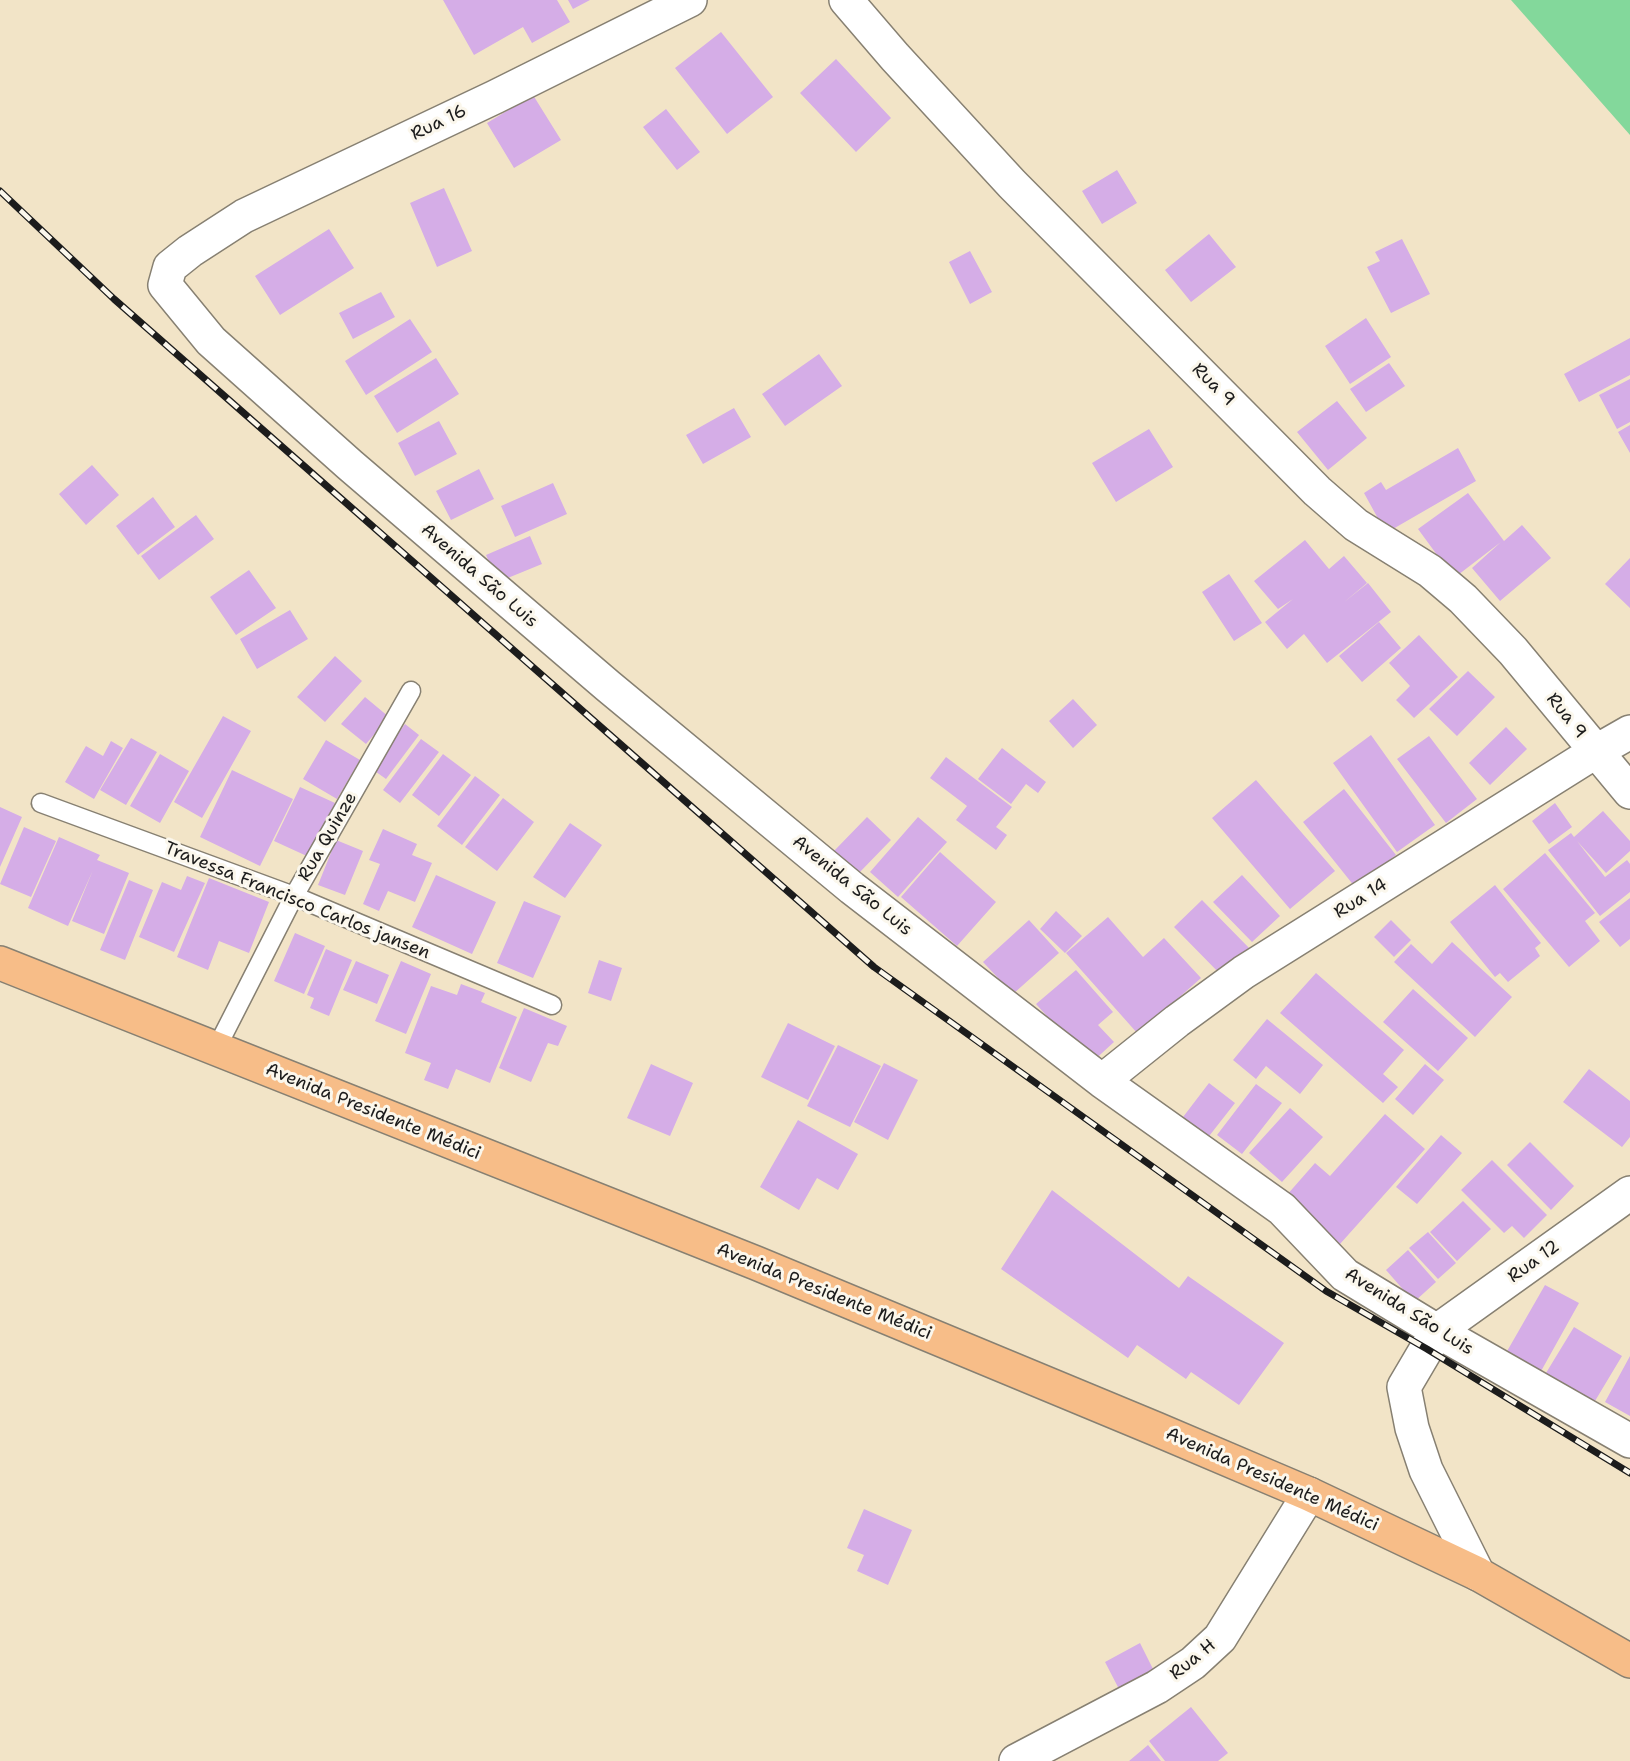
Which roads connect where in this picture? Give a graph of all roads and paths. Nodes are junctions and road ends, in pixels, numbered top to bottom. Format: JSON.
{"nodes":[{"id":1,"x":690,"y":0,"type":"edge"},
{"id":2,"x":846,"y":0,"type":"edge"},
{"id":3,"x":190,"y":251,"type":"joint"},
{"id":4,"x":411,"y":691,"type":"dead end"},
{"id":5,"x":1630,"y":732,"type":"edge"},
{"id":6,"x":1595,"y":752,"type":"junction"},
{"id":7,"x":1630,"y":792,"type":"edge"},
{"id":8,"x":41,"y":803,"type":"dead end"},
{"id":9,"x":294,"y":896,"type":"junction"},
{"id":10,"x":0,"y":963,"type":"edge"},
{"id":11,"x":552,"y":1005,"type":"dead end"},
{"id":12,"x":216,"y":1049,"type":"junction"},
{"id":13,"x":1102,"y":1081,"type":"junction"},
{"id":14,"x":1630,"y":1193,"type":"edge"},
{"id":15,"x":1437,"y":1331,"type":"junction"},
{"id":16,"x":1630,"y":1441,"type":"edge"},
{"id":17,"x":1309,"y":1494,"type":"junction"},
{"id":18,"x":1478,"y":1574,"type":"junction"},
{"id":19,"x":1630,"y":1661,"type":"edge"},
{"id":20,"x":1016,"y":1761,"type":"edge"}],
"edges":[{"from":1,"to":3,"type":"street","name":"Rua 16"},
{"from":2,"to":6,"type":"street","name":"Rua 9"},
{"from":3,"to":13,"type":"street","name":"Avenida São Luis"},
{"from":4,"to":9,"type":"lane","name":"Rua Quinze"},
{"from":5,"to":6,"type":"street","name":"Rua 14"},
{"from":6,"to":7,"type":"street","name":"Rua 9"},
{"from":6,"to":13,"type":"street","name":"Rua 14"},
{"from":8,"to":9,"type":"lane","name":"Travessa Francisco Carlos jansen"},
{"from":9,"to":11,"type":"lane","name":"Travessa Francisco Carlos jansen"},
{"from":9,"to":12,"type":"lane","name":"Rua Quinze"},
{"from":10,"to":12,"type":"main road","name":"Avenida Presidente Médici"},
{"from":12,"to":17,"type":"main road","name":"Avenida Presidente Médici"},
{"from":13,"to":15,"type":"street","name":"Avenida São Luis"},
{"from":14,"to":15,"type":"street","name":"Rua 12"},
{"from":15,"to":16,"type":"street","name":"Avenida São Luis"},
{"from":15,"to":18,"type":"street"},
{"from":17,"to":18,"type":"main road","name":"Avenida Presidente Médici"},
{"from":17,"to":20,"type":"street","name":"Rua H"},
{"from":18,"to":19,"type":"main road","name":"Avenida Presidente Médici"}]}
